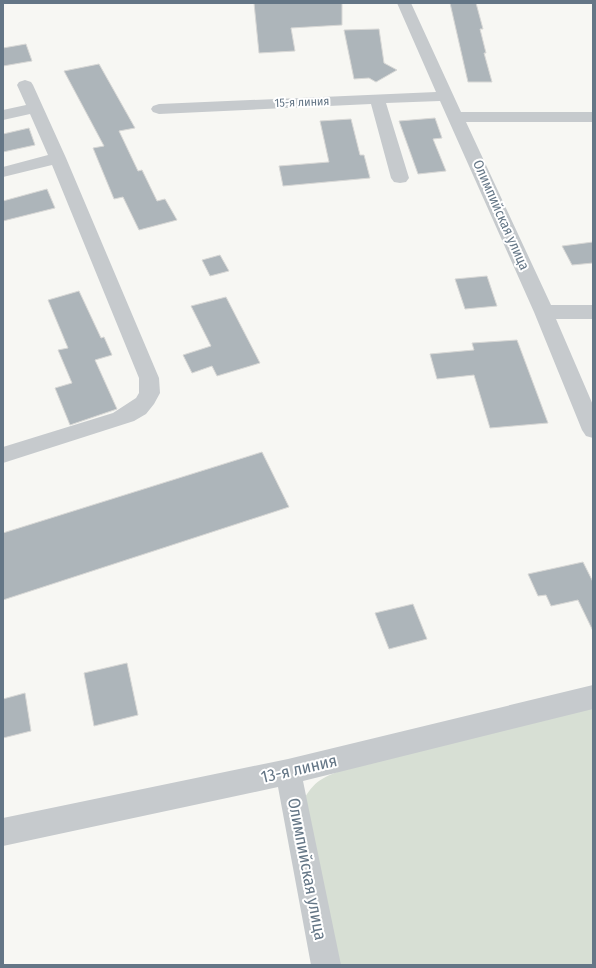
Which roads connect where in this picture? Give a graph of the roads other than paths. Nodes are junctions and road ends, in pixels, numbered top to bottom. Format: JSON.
{"nodes":[{"id":1,"x":404,"y":3,"type":"edge"},
{"id":2,"x":25,"y":85,"type":"dead end"},
{"id":3,"x":445,"y":96,"type":"junction"},
{"id":4,"x":377,"y":99,"type":"junction"},
{"id":5,"x":35,"y":108,"type":"junction"},
{"id":6,"x":159,"y":108,"type":"dead end"},
{"id":7,"x":3,"y":115,"type":"edge"},
{"id":8,"x":456,"y":117,"type":"junction"},
{"id":9,"x":593,"y":117,"type":"edge"},
{"id":10,"x":58,"y":158,"type":"junction"},
{"id":11,"x":3,"y":172,"type":"edge"},
{"id":12,"x":400,"y":178,"type":"dead end"},
{"id":13,"x":544,"y":312,"type":"junction"},
{"id":14,"x":593,"y":312,"type":"edge"},
{"id":15,"x":593,"y":430,"type":"edge"},
{"id":16,"x":3,"y":455,"type":"edge"},
{"id":17,"x":593,"y":697,"type":"edge"},
{"id":18,"x":288,"y":772,"type":"junction"},
{"id":19,"x":3,"y":832,"type":"edge"},
{"id":20,"x":326,"y":965,"type":"edge"}],
"edges":[{"from":1,"to":3,"type":"street","name":"Олимпийская улица"},
{"from":2,"to":5,"type":"street"},
{"from":3,"to":4,"type":"street","name":"15-я линия"},
{"from":3,"to":8,"type":"street","name":"Олимпийская улица"},
{"from":4,"to":6,"type":"street","name":"15-я линия"},
{"from":4,"to":12,"type":"street"},
{"from":5,"to":7,"type":"street"},
{"from":5,"to":10,"type":"street"},
{"from":8,"to":9,"type":"street"},
{"from":8,"to":13,"type":"street","name":"Олимпийская улица"},
{"from":10,"to":11,"type":"street"},
{"from":10,"to":16,"type":"street"},
{"from":13,"to":14,"type":"street"},
{"from":13,"to":15,"type":"street","name":"Олимпийская улица"},
{"from":17,"to":18,"type":"street","name":"13-я линия"},
{"from":18,"to":19,"type":"street","name":"13-я линия"},
{"from":18,"to":20,"type":"street","name":"Олимпийская улица"}]}
